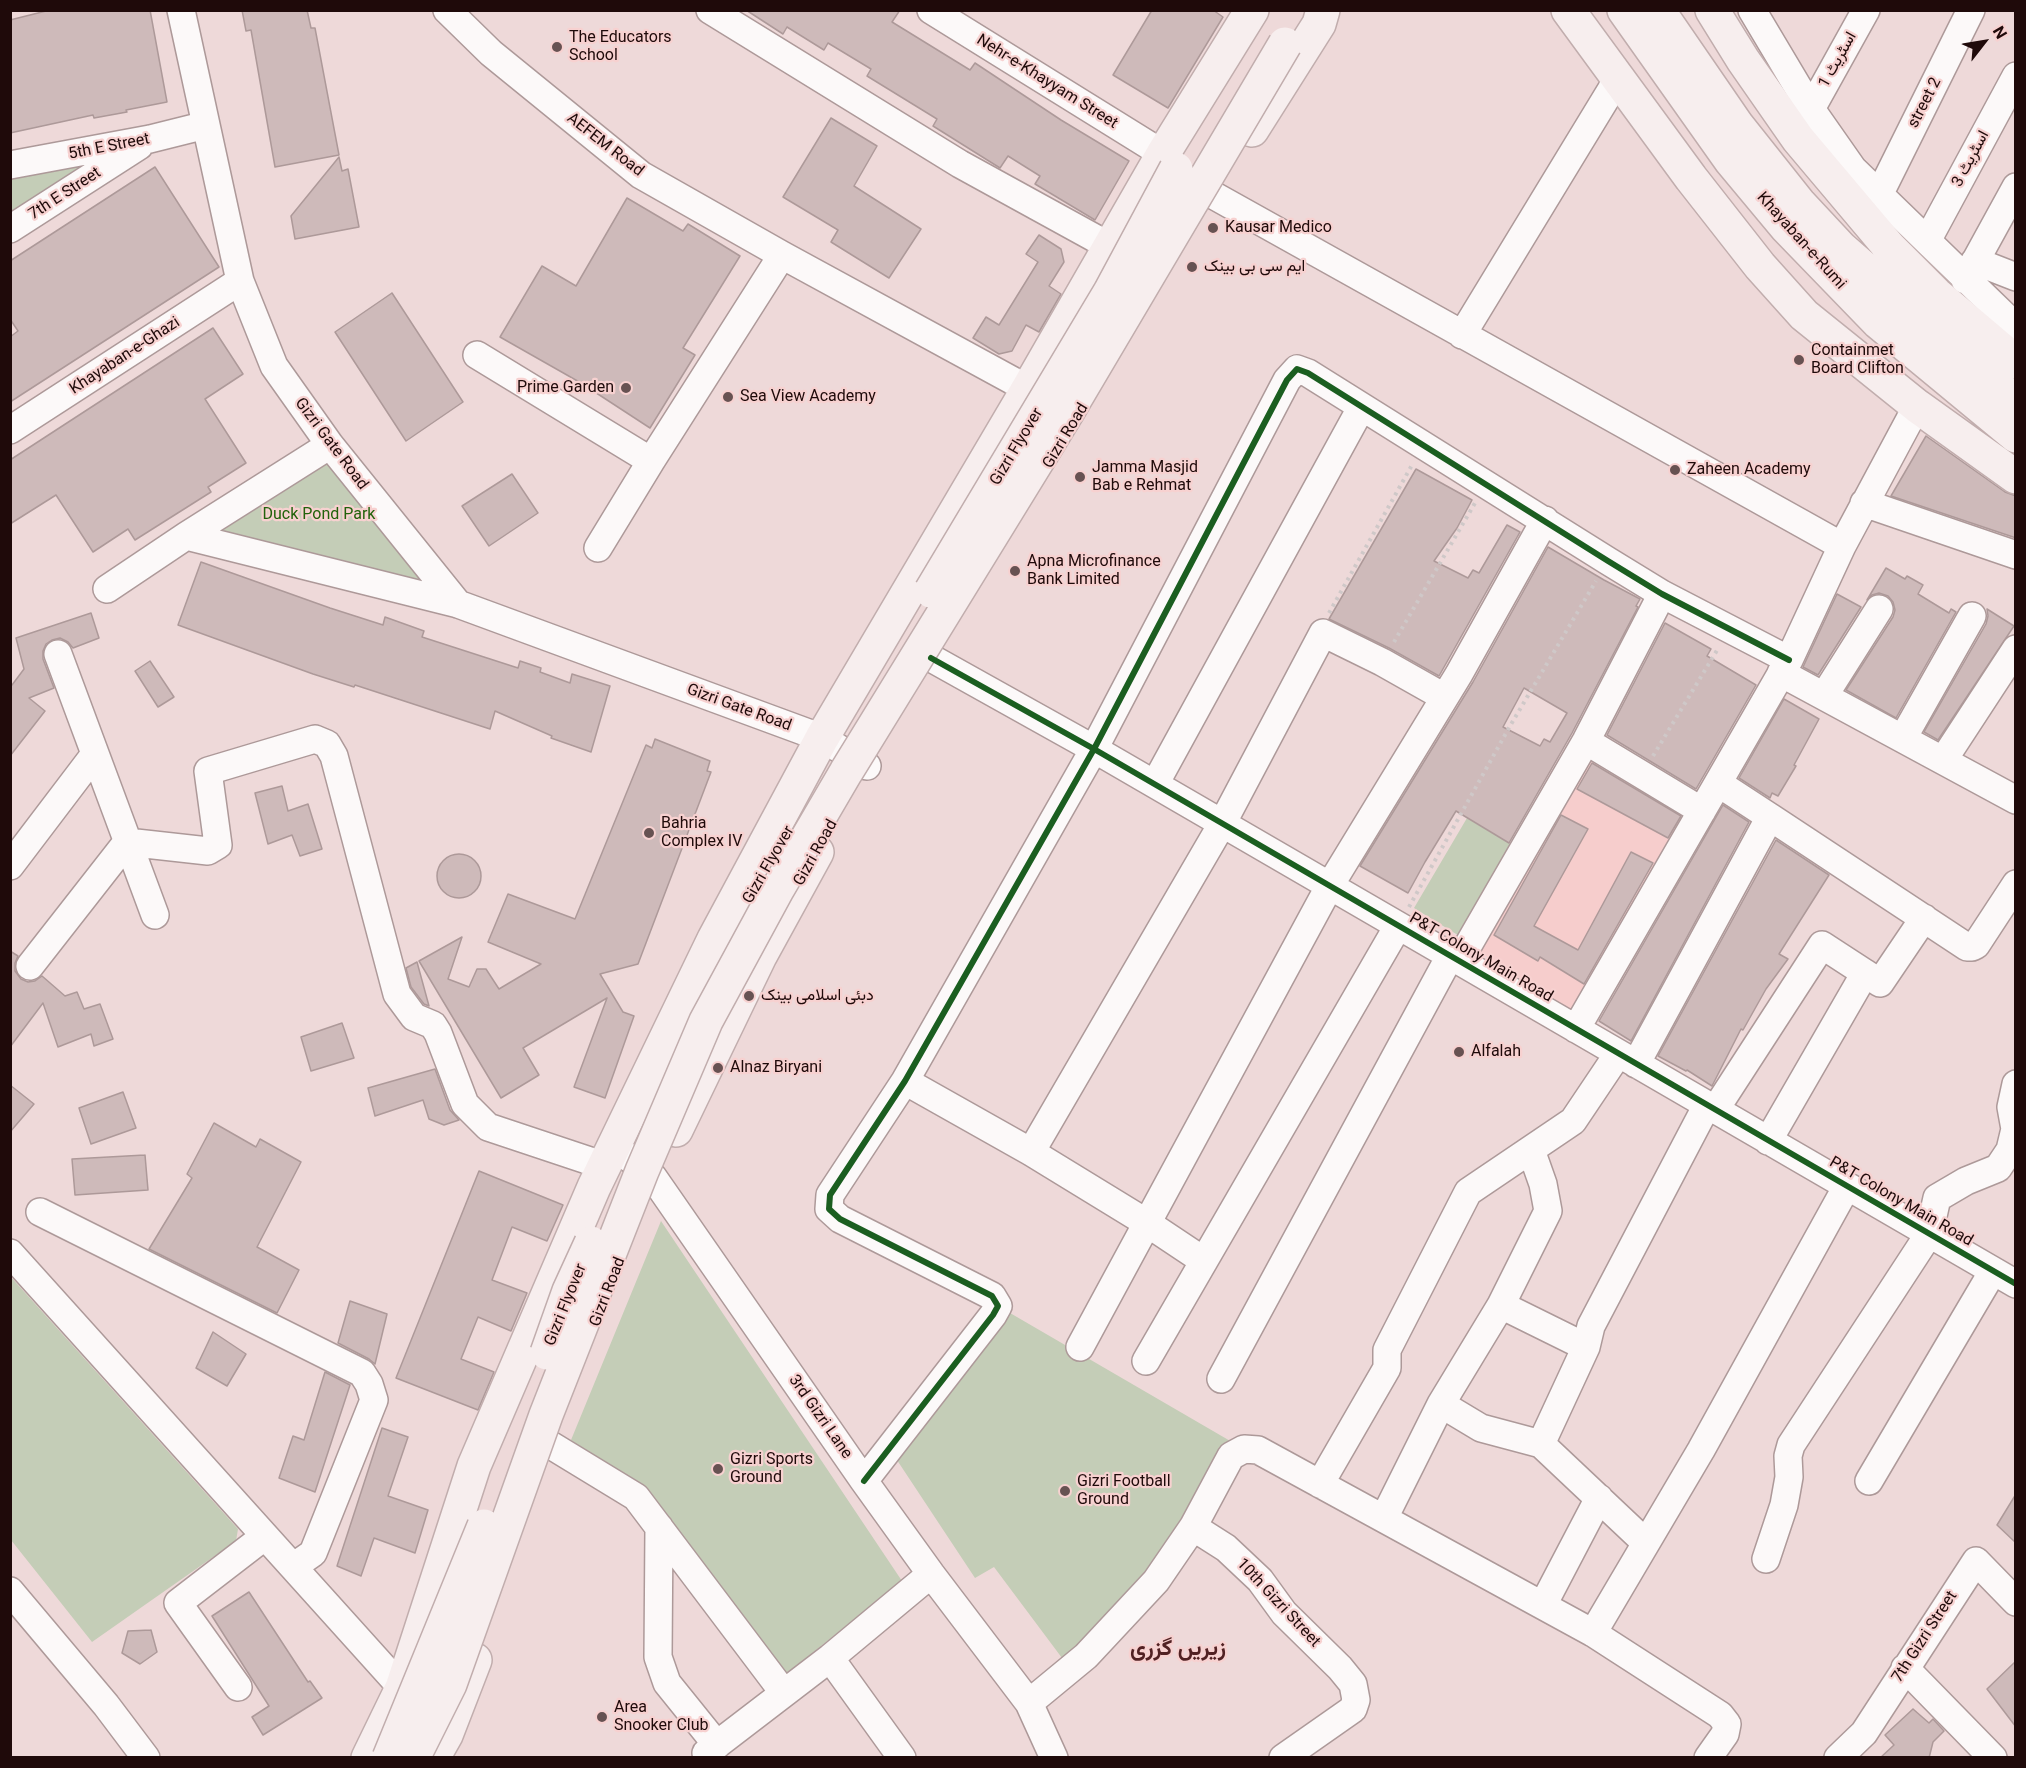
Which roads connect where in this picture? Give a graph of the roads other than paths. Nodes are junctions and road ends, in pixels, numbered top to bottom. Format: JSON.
{"nodes":[{"id":1,"x":181,"y":10,"type":"edge"},
{"id":2,"x":447,"y":10,"type":"edge"},
{"id":3,"x":710,"y":10,"type":"edge"},
{"id":4,"x":931,"y":10,"type":"edge"},
{"id":5,"x":1307,"y":10,"type":"edge"},
{"id":6,"x":1323,"y":10,"type":"edge"},
{"id":7,"x":1568,"y":10,"type":"edge"},
{"id":8,"x":1624,"y":10,"type":"edge"},
{"id":9,"x":1658,"y":10,"type":"edge"},
{"id":10,"x":1712,"y":10,"type":"edge"},
{"id":11,"x":1752,"y":10,"type":"edge"},
{"id":12,"x":1866,"y":10,"type":"edge"},
{"id":13,"x":1971,"y":10,"type":"edge"},
{"id":14,"x":1258,"y":15,"type":"edge"},
{"id":15,"x":2016,"y":76,"type":"edge"},
{"id":16,"x":1619,"y":77,"type":"junction"},
{"id":17,"x":1811,"y":109,"type":"junction"},
{"id":18,"x":206,"y":125,"type":"junction"},
{"id":19,"x":150,"y":139,"type":"junction"},
{"id":20,"x":1163,"y":154,"type":"junction"},
{"id":21,"x":10,"y":165,"type":"edge"},
{"id":22,"x":2016,"y":187,"type":"edge"},
{"id":23,"x":1213,"y":195,"type":"junction"},
{"id":24,"x":1879,"y":195,"type":"junction"},
{"id":25,"x":10,"y":229,"type":"edge"},
{"id":26,"x":1928,"y":241,"type":"junction"},
{"id":27,"x":1111,"y":247,"type":"junction"},
{"id":28,"x":782,"y":255,"type":"junction"},
{"id":29,"x":1970,"y":270,"type":"junction"},
{"id":30,"x":2016,"y":277,"type":"edge"},
{"id":31,"x":240,"y":280,"type":"junction"},
{"id":32,"x":2016,"y":327,"type":"edge"},
{"id":33,"x":1462,"y":335,"type":"junction"},
{"id":34,"x":477,"y":356,"type":"dead end"},
{"id":35,"x":2016,"y":362,"type":"edge"},
{"id":36,"x":1028,"y":389,"type":"junction"},
{"id":37,"x":2016,"y":403,"type":"edge"},
{"id":38,"x":1917,"y":406,"type":"junction"},
{"id":39,"x":1361,"y":408,"type":"junction"},
{"id":40,"x":10,"y":430,"type":"edge"},
{"id":41,"x":2016,"y":436,"type":"edge"},
{"id":42,"x":330,"y":445,"type":"junction"},
{"id":43,"x":651,"y":461,"type":"junction"},
{"id":44,"x":2016,"y":477,"type":"edge"},
{"id":45,"x":1864,"y":503,"type":"junction"},
{"id":46,"x":1545,"y":520,"type":"junction"},
{"id":47,"x":186,"y":536,"type":"junction"},
{"id":48,"x":1842,"y":546,"type":"junction"},
{"id":49,"x":598,"y":548,"type":"dead end"},
{"id":50,"x":2016,"y":555,"type":"edge"},
{"id":51,"x":107,"y":589,"type":"dead end"},
{"id":52,"x":1662,"y":594,"type":"junction"},
{"id":53,"x":458,"y":604,"type":"junction"},
{"id":54,"x":1879,"y":609,"type":"dead end"},
{"id":55,"x":1971,"y":616,"type":"dead end"},
{"id":56,"x":2016,"y":649,"type":"edge"},
{"id":57,"x":58,"y":654,"type":"dead end"},
{"id":58,"x":931,"y":658,"type":"junction"},
{"id":59,"x":1785,"y":667,"type":"junction"},
{"id":60,"x":1824,"y":696,"type":"junction"},
{"id":61,"x":1444,"y":697,"type":"junction"},
{"id":62,"x":822,"y":738,"type":"junction"},
{"id":63,"x":1903,"y":738,"type":"junction"},
{"id":64,"x":1586,"y":741,"type":"junction"},
{"id":65,"x":1094,"y":749,"type":"junction"},
{"id":66,"x":95,"y":754,"type":"junction"},
{"id":67,"x":1944,"y":759,"type":"junction"},
{"id":68,"x":867,"y":766,"type":"junction"},
{"id":69,"x":1718,"y":783,"type":"junction"},
{"id":70,"x":1155,"y":784,"type":"junction"},
{"id":71,"x":2016,"y":800,"type":"edge"},
{"id":72,"x":1702,"y":811,"type":"junction"},
{"id":73,"x":1770,"y":817,"type":"junction"},
{"id":74,"x":1222,"y":824,"type":"junction"},
{"id":75,"x":127,"y":842,"type":"junction"},
{"id":76,"x":14,"y":856,"type":"edge"},
{"id":77,"x":2016,"y":884,"type":"edge"},
{"id":78,"x":1329,"y":887,"type":"junction"},
{"id":79,"x":155,"y":915,"type":"dead end"},
{"id":80,"x":1924,"y":918,"type":"junction"},
{"id":81,"x":1398,"y":926,"type":"junction"},
{"id":82,"x":1455,"y":959,"type":"junction"},
{"id":83,"x":30,"y":966,"type":"dead end"},
{"id":84,"x":1865,"y":973,"type":"junction"},
{"id":85,"x":1576,"y":1029,"type":"junction"},
{"id":86,"x":1627,"y":1059,"type":"junction"},
{"id":87,"x":904,"y":1081,"type":"junction"},
{"id":88,"x":2016,"y":1084,"type":"edge"},
{"id":89,"x":1711,"y":1108,"type":"junction"},
{"id":90,"x":1768,"y":1141,"type":"junction"},
{"id":91,"x":1531,"y":1150,"type":"junction"},
{"id":92,"x":1031,"y":1152,"type":"junction"},
{"id":93,"x":609,"y":1156,"type":"junction"},
{"id":94,"x":653,"y":1177,"type":"junction"},
{"id":95,"x":1847,"y":1186,"type":"junction"},
{"id":96,"x":40,"y":1212,"type":"dead end"},
{"id":97,"x":1147,"y":1222,"type":"junction"},
{"id":98,"x":1929,"y":1234,"type":"junction"},
{"id":99,"x":10,"y":1253,"type":"edge"},
{"id":100,"x":1204,"y":1261,"type":"junction"},
{"id":101,"x":2004,"y":1278,"type":"edge"},
{"id":102,"x":1501,"y":1305,"type":"junction"},
{"id":103,"x":1080,"y":1347,"type":"dead end"},
{"id":104,"x":1586,"y":1347,"type":"junction"},
{"id":105,"x":1146,"y":1361,"type":"dead end"},
{"id":106,"x":1221,"y":1379,"type":"dead end"},
{"id":107,"x":1441,"y":1404,"type":"junction"},
{"id":108,"x":549,"y":1444,"type":"junction"},
{"id":109,"x":1540,"y":1444,"type":"junction"},
{"id":110,"x":864,"y":1480,"type":"junction"},
{"id":111,"x":1869,"y":1481,"type":"dead end"},
{"id":112,"x":1320,"y":1484,"type":"junction"},
{"id":113,"x":1599,"y":1498,"type":"junction"},
{"id":114,"x":1384,"y":1518,"type":"junction"},
{"id":115,"x":659,"y":1527,"type":"junction"},
{"id":116,"x":1193,"y":1527,"type":"junction"},
{"id":117,"x":265,"y":1536,"type":"junction"},
{"id":118,"x":1646,"y":1543,"type":"junction"},
{"id":119,"x":1766,"y":1559,"type":"dead end"},
{"id":120,"x":293,"y":1567,"type":"junction"},
{"id":121,"x":931,"y":1574,"type":"junction"},
{"id":122,"x":10,"y":1591,"type":"edge"},
{"id":123,"x":2016,"y":1602,"type":"edge"},
{"id":124,"x":1543,"y":1605,"type":"junction"},
{"id":125,"x":1593,"y":1633,"type":"junction"},
{"id":126,"x":830,"y":1658,"type":"junction"},
{"id":127,"x":1905,"y":1668,"type":"junction"},
{"id":128,"x":238,"y":1687,"type":"dead end"},
{"id":129,"x":402,"y":1688,"type":"junction"},
{"id":130,"x":784,"y":1693,"type":"junction"},
{"id":131,"x":1029,"y":1703,"type":"junction"},
{"id":132,"x":708,"y":1753,"type":"edge"},
{"id":133,"x":146,"y":1758,"type":"edge"},
{"id":134,"x":368,"y":1758,"type":"edge"},
{"id":135,"x":389,"y":1758,"type":"edge"},
{"id":136,"x":413,"y":1758,"type":"edge"},
{"id":137,"x":433,"y":1758,"type":"edge"},
{"id":138,"x":902,"y":1758,"type":"edge"},
{"id":139,"x":1054,"y":1758,"type":"edge"},
{"id":140,"x":1283,"y":1758,"type":"edge"},
{"id":141,"x":1708,"y":1758,"type":"edge"},
{"id":142,"x":1838,"y":1758,"type":"edge"},
{"id":143,"x":1993,"y":1758,"type":"edge"}],
"edges":[{"from":1,"to":18,"type":"street","name":"Gizri Gate Road"},
{"from":2,"to":28,"type":"street","name":"AEFEM Road"},
{"from":3,"to":27,"type":"street"},
{"from":4,"to":20,"type":"street","name":"Nehr-e-Khayyam Street"},
{"from":5,"to":136,"type":"main road","name":"Gizri Flyover","bridge":true},
{"from":6,"to":23,"type":"main road","name":"Gizri Road"},
{"from":7,"to":16,"type":"main road"},
{"from":8,"to":41,"type":"main road","name":"Khayaban-e-Rumi"},
{"from":9,"to":37,"type":"main road"},
{"from":10,"to":35,"type":"main road"},
{"from":11,"to":17,"type":"street"},
{"from":12,"to":17,"type":"street","name":"اسٹریٹ 1"},
{"from":13,"to":24,"type":"street","name":"street 2"},
{"from":14,"to":20,"type":"main road"},
{"from":14,"to":135,"type":"main road","name":"Gizri Flyover","bridge":true},
{"from":15,"to":26,"type":"street","name":"اسٹریٹ 3"},
{"from":16,"to":33,"type":"street"},
{"from":16,"to":38,"type":"main road"},
{"from":17,"to":24,"type":"street"},
{"from":18,"to":19,"type":"street","name":"5th E Street"},
{"from":18,"to":31,"type":"street","name":"Gizri Gate Road"},
{"from":19,"to":21,"type":"street","name":"5th E Street"},
{"from":19,"to":25,"type":"street","name":"7th E Street"},
{"from":20,"to":27,"type":"main road"},
{"from":22,"to":29,"type":"street"},
{"from":23,"to":33,"type":"street"},
{"from":23,"to":58,"type":"main road","name":"Gizri Road"},
{"from":24,"to":26,"type":"street"},
{"from":26,"to":29,"type":"street"},
{"from":27,"to":36,"type":"main road"},
{"from":28,"to":36,"type":"street","name":"AEFEM Road"},
{"from":28,"to":43,"type":"street"},
{"from":29,"to":30,"type":"street"},
{"from":29,"to":32,"type":"street"},
{"from":31,"to":40,"type":"street","name":"Khayaban-e-Ghazi"},
{"from":31,"to":42,"type":"street","name":"Gizri Gate Road"},
{"from":33,"to":48,"type":"street"},
{"from":34,"to":43,"type":"street"},
{"from":36,"to":62,"type":"main road"},
{"from":38,"to":44,"type":"main road"},
{"from":38,"to":45,"type":"street"},
{"from":39,"to":46,"type":"street"},
{"from":39,"to":65,"type":"street"},
{"from":39,"to":70,"type":"street"},
{"from":42,"to":47,"type":"street"},
{"from":42,"to":53,"type":"street","name":"Gizri Gate Road"},
{"from":43,"to":49,"type":"street"},
{"from":45,"to":48,"type":"street"},
{"from":45,"to":50,"type":"street"},
{"from":46,"to":52,"type":"street"},
{"from":46,"to":61,"type":"street"},
{"from":47,"to":51,"type":"street"},
{"from":47,"to":53,"type":"street"},
{"from":48,"to":59,"type":"street"},
{"from":52,"to":59,"type":"street"},
{"from":52,"to":64,"type":"street"},
{"from":53,"to":62,"type":"street","name":"Gizri Gate Road"},
{"from":54,"to":60,"type":"street"},
{"from":55,"to":63,"type":"street"},
{"from":56,"to":67,"type":"street"},
{"from":57,"to":66,"type":"street"},
{"from":58,"to":65,"type":"street","name":"P&T Colony Main Road"},
{"from":58,"to":68,"type":"main road","name":"Gizri Road"},
{"from":59,"to":60,"type":"street"},
{"from":59,"to":69,"type":"street"},
{"from":60,"to":63,"type":"street"},
{"from":61,"to":74,"type":"street"},
{"from":61,"to":78,"type":"street"},
{"from":62,"to":68,"type":"street","name":"Gizri Gate Road"},
{"from":62,"to":93,"type":"main road"},
{"from":63,"to":67,"type":"street"},
{"from":64,"to":72,"type":"street"},
{"from":64,"to":82,"type":"street"},
{"from":65,"to":70,"type":"street","name":"P&T Colony Main Road"},
{"from":65,"to":87,"type":"street"},
{"from":66,"to":75,"type":"street"},
{"from":66,"to":76,"type":"street"},
{"from":67,"to":71,"type":"street"},
{"from":68,"to":94,"type":"main road","name":"Gizri Road"},
{"from":69,"to":72,"type":"street"},
{"from":69,"to":73,"type":"street"},
{"from":70,"to":74,"type":"street","name":"P&T Colony Main Road"},
{"from":72,"to":85,"type":"street"},
{"from":73,"to":80,"type":"street"},
{"from":73,"to":86,"type":"street"},
{"from":74,"to":78,"type":"street","name":"P&T Colony Main Road"},
{"from":74,"to":92,"type":"street"},
{"from":75,"to":79,"type":"street"},
{"from":75,"to":83,"type":"street"},
{"from":75,"to":93,"type":"street","name":"3rd Gizri Lane"},
{"from":77,"to":80,"type":"street"},
{"from":78,"to":81,"type":"street","name":"P&T Colony Main Road"},
{"from":78,"to":97,"type":"street"},
{"from":80,"to":84,"type":"street"},
{"from":81,"to":82,"type":"street","name":"P&T Colony Main Road"},
{"from":81,"to":100,"type":"street"},
{"from":82,"to":85,"type":"street","name":"P&T Colony Main Road"},
{"from":82,"to":106,"type":"street"},
{"from":84,"to":89,"type":"street"},
{"from":84,"to":90,"type":"street"},
{"from":85,"to":86,"type":"street","name":"P&T Colony Main Road"},
{"from":86,"to":89,"type":"street","name":"P&T Colony Main Road"},
{"from":86,"to":91,"type":"street"},
{"from":87,"to":92,"type":"street"},
{"from":87,"to":110,"type":"street"},
{"from":88,"to":98,"type":"street"},
{"from":89,"to":90,"type":"street","name":"P&T Colony Main Road"},
{"from":89,"to":104,"type":"street"},
{"from":90,"to":95,"type":"street","name":"P&T Colony Main Road"},
{"from":91,"to":102,"type":"street"},
{"from":91,"to":112,"type":"street"},
{"from":92,"to":97,"type":"street"},
{"from":93,"to":94,"type":"street","name":"3rd Gizri Lane"},
{"from":93,"to":129,"type":"main road"},
{"from":94,"to":108,"type":"main road","name":"Gizri Road"},
{"from":94,"to":110,"type":"street","name":"3rd Gizri Lane"},
{"from":95,"to":98,"type":"street","name":"P&T Colony Main Road"},
{"from":95,"to":118,"type":"street"},
{"from":96,"to":120,"type":"street"},
{"from":97,"to":100,"type":"street"},
{"from":97,"to":103,"type":"street"},
{"from":98,"to":101,"type":"street","name":"P&T Colony Main Road"},
{"from":98,"to":119,"type":"street"},
{"from":99,"to":117,"type":"street"},
{"from":100,"to":105,"type":"street"},
{"from":101,"to":111,"type":"street"},
{"from":102,"to":104,"type":"street"},
{"from":102,"to":107,"type":"street"},
{"from":104,"to":109,"type":"street"},
{"from":107,"to":109,"type":"street"},
{"from":107,"to":114,"type":"street"},
{"from":108,"to":115,"type":"street"},
{"from":108,"to":137,"type":"main road","name":"Gizri Road"},
{"from":109,"to":113,"type":"street"},
{"from":110,"to":121,"type":"street","name":"3rd Gizri Lane"},
{"from":112,"to":114,"type":"street"},
{"from":112,"to":116,"type":"street"},
{"from":113,"to":118,"type":"street"},
{"from":113,"to":124,"type":"street"},
{"from":114,"to":124,"type":"street"},
{"from":115,"to":130,"type":"street"},
{"from":115,"to":132,"type":"street"},
{"from":116,"to":131,"type":"street"},
{"from":116,"to":140,"type":"street","name":"10th Gizri Street"},
{"from":117,"to":120,"type":"street"},
{"from":117,"to":128,"type":"street"},
{"from":118,"to":125,"type":"street"},
{"from":120,"to":129,"type":"street"},
{"from":121,"to":126,"type":"street"},
{"from":121,"to":131,"type":"street","name":"3rd Gizri Lane"},
{"from":122,"to":133,"type":"street"},
{"from":123,"to":127,"type":"street","name":"7th Gizri Street"},
{"from":124,"to":125,"type":"street"},
{"from":125,"to":141,"type":"street"},
{"from":126,"to":130,"type":"street"},
{"from":126,"to":138,"type":"street"},
{"from":127,"to":142,"type":"street","name":"7th Gizri Street"},
{"from":127,"to":143,"type":"street"},
{"from":129,"to":134,"type":"main road"},
{"from":130,"to":132,"type":"street"},
{"from":131,"to":139,"type":"street","name":"3rd Gizri Lane"}]}
